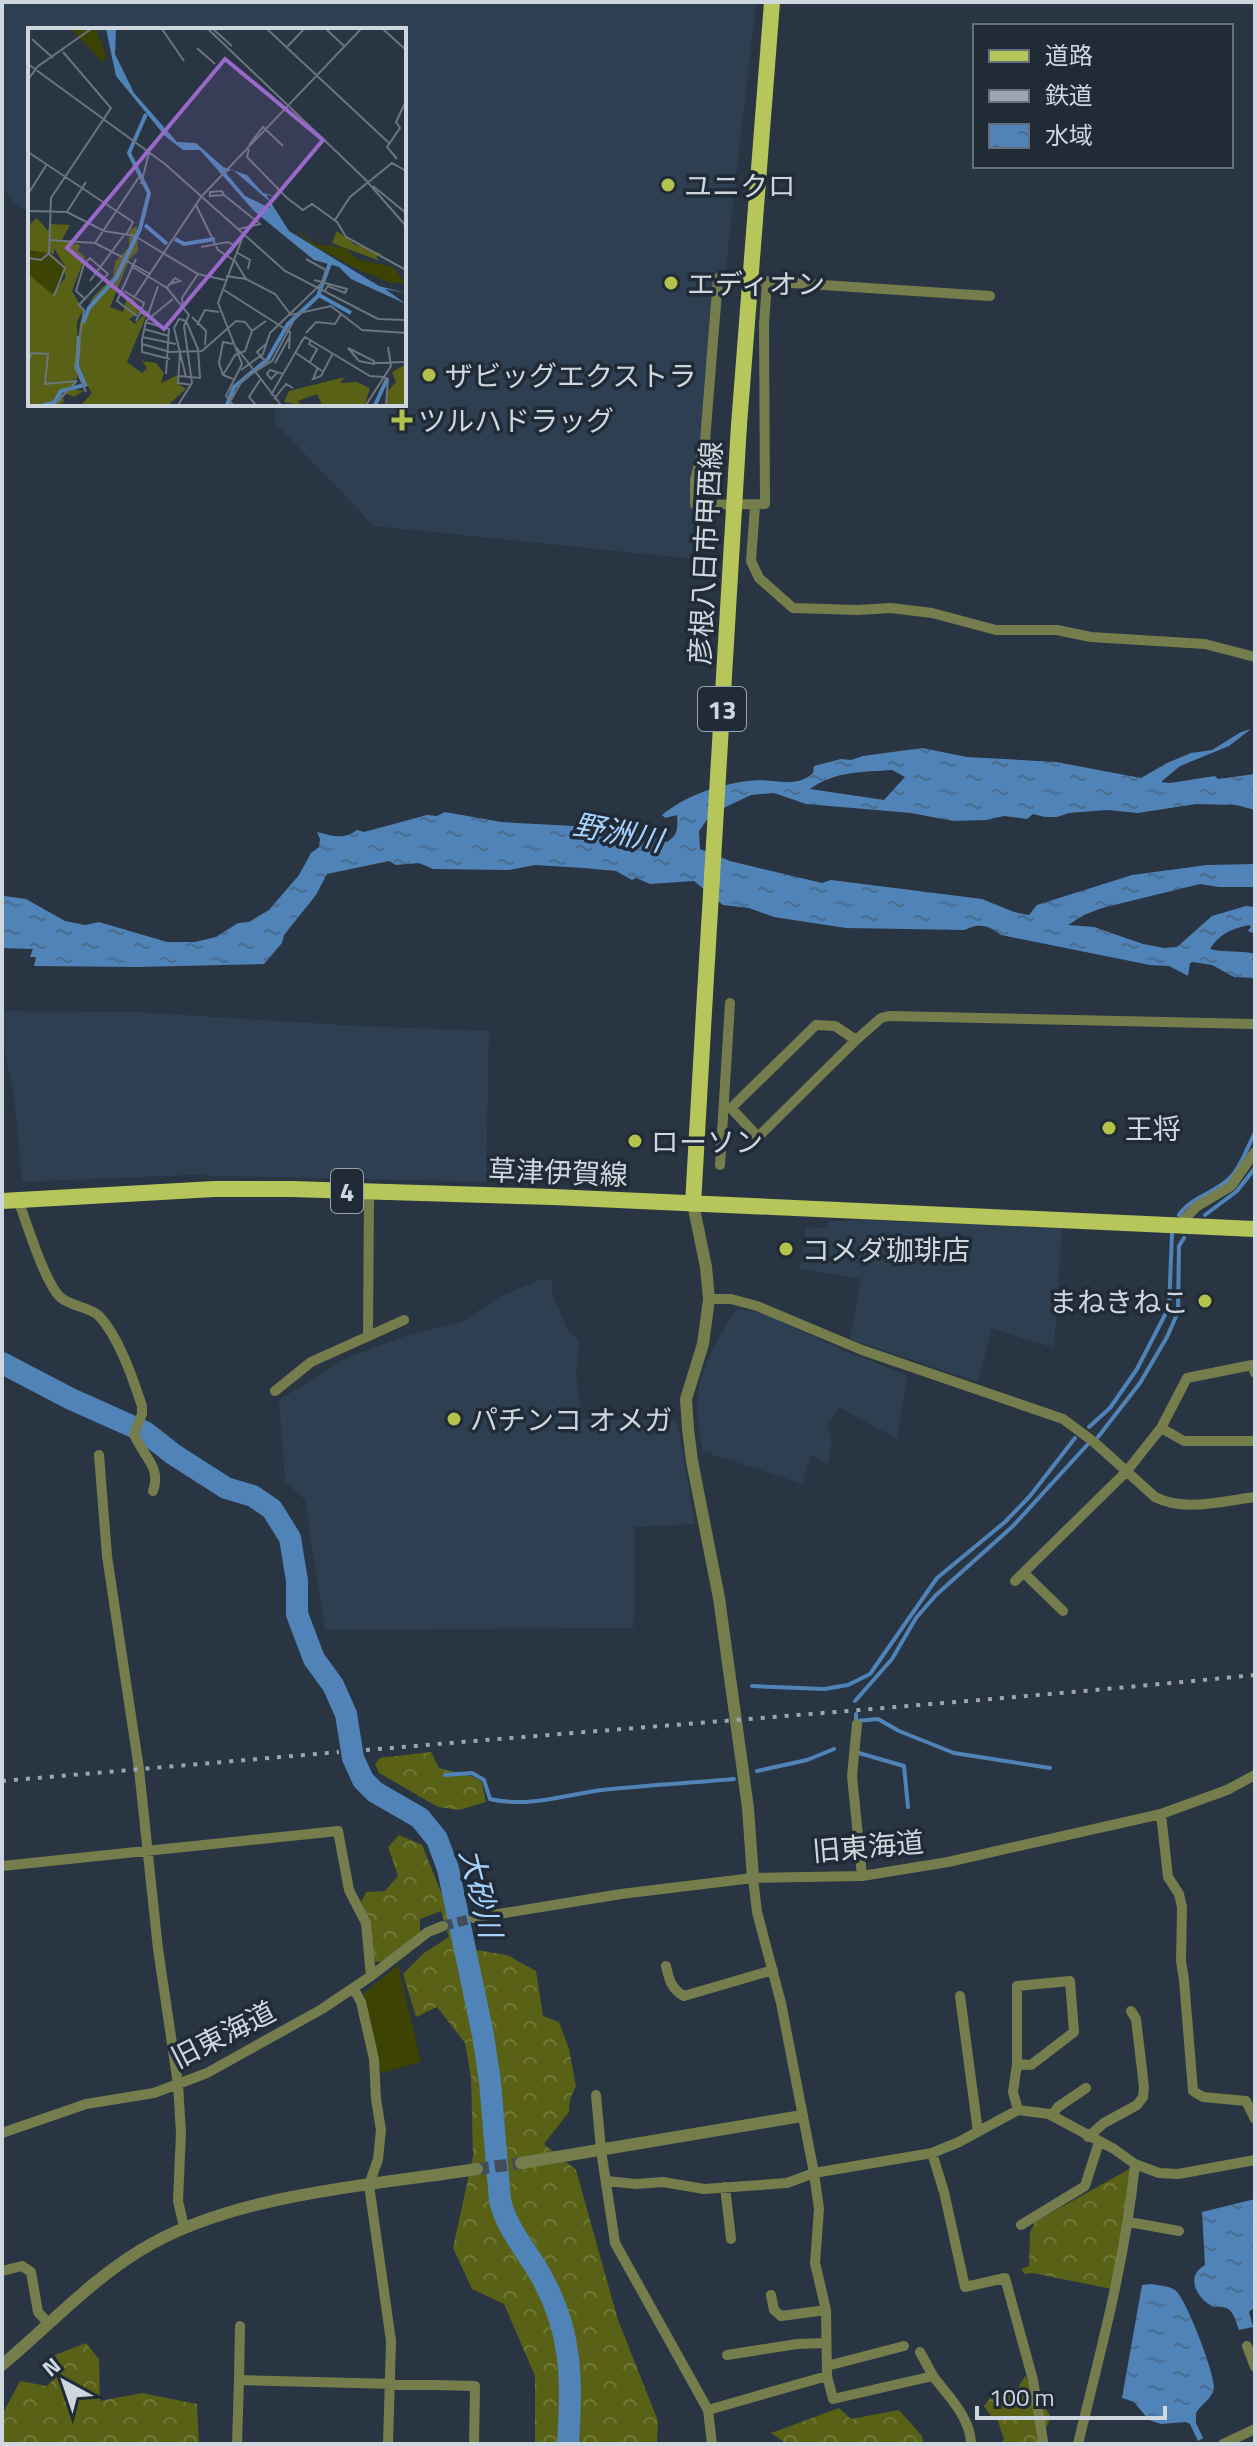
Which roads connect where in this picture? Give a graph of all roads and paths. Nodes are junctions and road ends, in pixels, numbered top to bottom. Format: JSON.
{"nodes":[{"id":1,"x":772,"y":2,"type":"edge"},
{"id":2,"x":749,"y":279,"type":"junction"},
{"id":3,"x":767,"y":282,"type":"junction"},
{"id":4,"x":990,"y":296,"type":"dead end"},
{"id":5,"x":755,"y":506,"type":"junction"},
{"id":6,"x":1255,"y":657,"type":"edge"},
{"id":7,"x":730,"y":1003,"type":"dead end"},
{"id":8,"x":1255,"y":1024,"type":"edge"},
{"id":9,"x":856,"y":1040,"type":"junction"},
{"id":10,"x":698,"y":1105,"type":"junction"},
{"id":11,"x":727,"y":1107,"type":"junction"},
{"id":12,"x":1255,"y":1152,"type":"edge"},
{"id":13,"x":720,"y":1165,"type":"dead end"},
{"id":14,"x":369,"y":1191,"type":"junction"},
{"id":15,"x":10,"y":1201,"type":"edge"},
{"id":16,"x":693,"y":1204,"type":"junction"},
{"id":17,"x":1178,"y":1226,"type":"junction"},
{"id":18,"x":1255,"y":1229,"type":"edge"},
{"id":19,"x":709,"y":1299,"type":"junction"},
{"id":20,"x":404,"y":1320,"type":"dead end"},
{"id":21,"x":368,"y":1335,"type":"junction"},
{"id":22,"x":1255,"y":1373,"type":"edge"},
{"id":23,"x":275,"y":1391,"type":"dead end"},
{"id":24,"x":1161,"y":1428,"type":"junction"},
{"id":25,"x":1255,"y":1441,"type":"edge"},
{"id":26,"x":99,"y":1455,"type":"dead end"},
{"id":27,"x":1126,"y":1472,"type":"junction"},
{"id":28,"x":153,"y":1491,"type":"dead end"},
{"id":29,"x":1255,"y":1497,"type":"edge"},
{"id":30,"x":1024,"y":1573,"type":"junction"},
{"id":31,"x":1015,"y":1581,"type":"dead end"},
{"id":32,"x":1063,"y":1611,"type":"dead end"},
{"id":33,"x":857,"y":1724,"type":"dead end"},
{"id":34,"x":1255,"y":1775,"type":"edge"},
{"id":35,"x":1161,"y":1814,"type":"junction"},
{"id":36,"x":147,"y":1851,"type":"junction"},
{"id":37,"x":2,"y":1866,"type":"edge"},
{"id":38,"x":862,"y":1876,"type":"junction"},
{"id":39,"x":753,"y":1878,"type":"junction"},
{"id":40,"x":474,"y":1918,"type":"tunnel mouth"},
{"id":41,"x":443,"y":1926,"type":"tunnel mouth"},
{"id":42,"x":666,"y":1966,"type":"dead end"},
{"id":43,"x":773,"y":1970,"type":"junction"},
{"id":44,"x":371,"y":1976,"type":"junction"},
{"id":45,"x":354,"y":1989,"type":"junction"},
{"id":46,"x":960,"y":1996,"type":"dead end"},
{"id":47,"x":1131,"y":2011,"type":"dead end"},
{"id":48,"x":1017,"y":2064,"type":"junction"},
{"id":49,"x":178,"y":2084,"type":"junction"},
{"id":50,"x":1086,"y":2088,"type":"dead end"},
{"id":51,"x":596,"y":2095,"type":"dead end"},
{"id":52,"x":1018,"y":2110,"type":"junction"},
{"id":53,"x":1052,"y":2115,"type":"junction"},
{"id":54,"x":802,"y":2116,"type":"junction"},
{"id":55,"x":1255,"y":2119,"type":"edge"},
{"id":56,"x":978,"y":2132,"type":"junction"},
{"id":57,"x":2,"y":2133,"type":"edge"},
{"id":58,"x":1094,"y":2140,"type":"junction"},
{"id":59,"x":601,"y":2150,"type":"junction"},
{"id":60,"x":932,"y":2153,"type":"junction"},
{"id":61,"x":1255,"y":2160,"type":"edge"},
{"id":62,"x":521,"y":2163,"type":"tunnel mouth"},
{"id":63,"x":1135,"y":2164,"type":"junction"},
{"id":64,"x":477,"y":2169,"type":"tunnel mouth"},
{"id":65,"x":814,"y":2173,"type":"junction"},
{"id":66,"x":606,"y":2181,"type":"junction"},
{"id":67,"x":369,"y":2185,"type":"junction"},
{"id":68,"x":725,"y":2187,"type":"junction"},
{"id":69,"x":1129,"y":2222,"type":"junction"},
{"id":70,"x":1021,"y":2225,"type":"dead end"},
{"id":71,"x":184,"y":2227,"type":"junction"},
{"id":72,"x":1179,"y":2231,"type":"dead end"},
{"id":73,"x":731,"y":2239,"type":"dead end"},
{"id":74,"x":2,"y":2271,"type":"edge"},
{"id":75,"x":771,"y":2295,"type":"dead end"},
{"id":76,"x":826,"y":2310,"type":"junction"},
{"id":77,"x":49,"y":2324,"type":"junction"},
{"id":78,"x":240,"y":2326,"type":"dead end"},
{"id":79,"x":825,"y":2343,"type":"junction"},
{"id":80,"x":904,"y":2346,"type":"dead end"},
{"id":81,"x":1247,"y":2346,"type":"dead end"},
{"id":82,"x":920,"y":2352,"type":"dead end"},
{"id":83,"x":727,"y":2355,"type":"dead end"},
{"id":84,"x":2,"y":2365,"type":"edge"},
{"id":85,"x":1255,"y":2367,"type":"edge"},
{"id":86,"x":827,"y":2371,"type":"junction"},
{"id":87,"x":933,"y":2376,"type":"junction"},
{"id":88,"x":239,"y":2380,"type":"junction"},
{"id":89,"x":390,"y":2384,"type":"junction"},
{"id":90,"x":708,"y":2410,"type":"junction"},
{"id":91,"x":1255,"y":2429,"type":"edge"},
{"id":92,"x":237,"y":2444,"type":"edge"},
{"id":93,"x":388,"y":2444,"type":"edge"},
{"id":94,"x":474,"y":2444,"type":"edge"},
{"id":95,"x":712,"y":2444,"type":"edge"},
{"id":96,"x":971,"y":2444,"type":"edge"},
{"id":97,"x":1041,"y":2444,"type":"edge"},
{"id":98,"x":1078,"y":2444,"type":"edge"},
{"id":99,"x":1223,"y":2444,"type":"edge"}],
"edges":[{"from":1,"to":2,"type":"main road","name":"彦根八日市甲西線","number":"13"},
{"from":2,"to":3,"type":"street"},
{"from":2,"to":5,"type":"street"},
{"from":2,"to":10,"type":"main road","name":"彦根八日市甲西線","number":"13","bridge":true},
{"from":3,"to":4,"type":"street"},
{"from":3,"to":5,"type":"street"},
{"from":5,"to":6,"type":"street"},
{"from":7,"to":11,"type":"street"},
{"from":8,"to":9,"type":"street"},
{"from":9,"to":11,"type":"street"},
{"from":9,"to":11,"type":"street"},
{"from":10,"to":11,"type":"street"},
{"from":10,"to":16,"type":"main road","name":"彦根八日市甲西線","number":"13"},
{"from":11,"to":13,"type":"street"},
{"from":12,"to":17,"type":"street"},
{"from":14,"to":15,"type":"main road","name":"草津伊賀線","number":"4"},
{"from":14,"to":16,"type":"main road","name":"草津伊賀線","number":"4"},
{"from":14,"to":21,"type":"street"},
{"from":15,"to":28,"type":"street"},
{"from":16,"to":17,"type":"main road","name":"草津伊賀線","number":"4"},
{"from":16,"to":19,"type":"street"},
{"from":17,"to":18,"type":"main road","name":"草津伊賀線","number":"4"},
{"from":19,"to":27,"type":"street"},
{"from":19,"to":39,"type":"street"},
{"from":20,"to":21,"type":"street"},
{"from":21,"to":23,"type":"street"},
{"from":22,"to":24,"type":"street"},
{"from":24,"to":25,"type":"street"},
{"from":24,"to":27,"type":"street"},
{"from":26,"to":36,"type":"street"},
{"from":27,"to":29,"type":"street"},
{"from":27,"to":30,"type":"street"},
{"from":30,"to":31,"type":"street"},
{"from":30,"to":32,"type":"street"},
{"from":33,"to":38,"type":"street"},
{"from":34,"to":35,"type":"street","name":"旧東海道"},
{"from":35,"to":38,"type":"street","name":"旧東海道"},
{"from":35,"to":55,"type":"street"},
{"from":36,"to":37,"type":"street"},
{"from":36,"to":44,"type":"street"},
{"from":36,"to":49,"type":"street"},
{"from":38,"to":39,"type":"street","name":"旧東海道"},
{"from":39,"to":40,"type":"street","name":"旧東海道"},
{"from":39,"to":43,"type":"street"},
{"from":41,"to":44,"type":"street","name":"旧東海道"},
{"from":42,"to":43,"type":"street"},
{"from":43,"to":54,"type":"street"},
{"from":44,"to":45,"type":"street","name":"旧東海道"},
{"from":45,"to":49,"type":"street","name":"旧東海道"},
{"from":45,"to":67,"type":"street"},
{"from":46,"to":56,"type":"street"},
{"from":47,"to":58,"type":"street"},
{"from":48,"to":48,"type":"street"},
{"from":48,"to":52,"type":"street"},
{"from":49,"to":57,"type":"street","name":"旧東海道"},
{"from":49,"to":71,"type":"street"},
{"from":50,"to":53,"type":"street"},
{"from":51,"to":59,"type":"street"},
{"from":52,"to":53,"type":"street"},
{"from":52,"to":56,"type":"street"},
{"from":53,"to":58,"type":"street"},
{"from":54,"to":59,"type":"street"},
{"from":54,"to":65,"type":"street"},
{"from":56,"to":60,"type":"street"},
{"from":58,"to":63,"type":"street"},
{"from":58,"to":70,"type":"street"},
{"from":59,"to":62,"type":"street"},
{"from":59,"to":66,"type":"street"},
{"from":60,"to":65,"type":"street"},
{"from":60,"to":97,"type":"street"},
{"from":61,"to":63,"type":"street"},
{"from":63,"to":69,"type":"street"},
{"from":64,"to":67,"type":"street"},
{"from":65,"to":68,"type":"street"},
{"from":65,"to":76,"type":"street"},
{"from":66,"to":68,"type":"street"},
{"from":66,"to":90,"type":"street"},
{"from":67,"to":71,"type":"street"},
{"from":67,"to":89,"type":"street"},
{"from":68,"to":73,"type":"street"},
{"from":69,"to":72,"type":"street"},
{"from":69,"to":98,"type":"street"},
{"from":71,"to":77,"type":"street"},
{"from":74,"to":77,"type":"street"},
{"from":75,"to":76,"type":"street"},
{"from":76,"to":79,"type":"street"},
{"from":77,"to":84,"type":"street"},
{"from":78,"to":88,"type":"street"},
{"from":79,"to":83,"type":"street"},
{"from":79,"to":86,"type":"street"},
{"from":80,"to":86,"type":"street"},
{"from":81,"to":85,"type":"street"},
{"from":82,"to":87,"type":"street"},
{"from":86,"to":87,"type":"street"},
{"from":86,"to":90,"type":"street"},
{"from":87,"to":96,"type":"street"},
{"from":88,"to":89,"type":"street"},
{"from":88,"to":92,"type":"street"},
{"from":89,"to":93,"type":"street"},
{"from":89,"to":94,"type":"street"},
{"from":90,"to":95,"type":"street"},
{"from":91,"to":99,"type":"street"}]}
